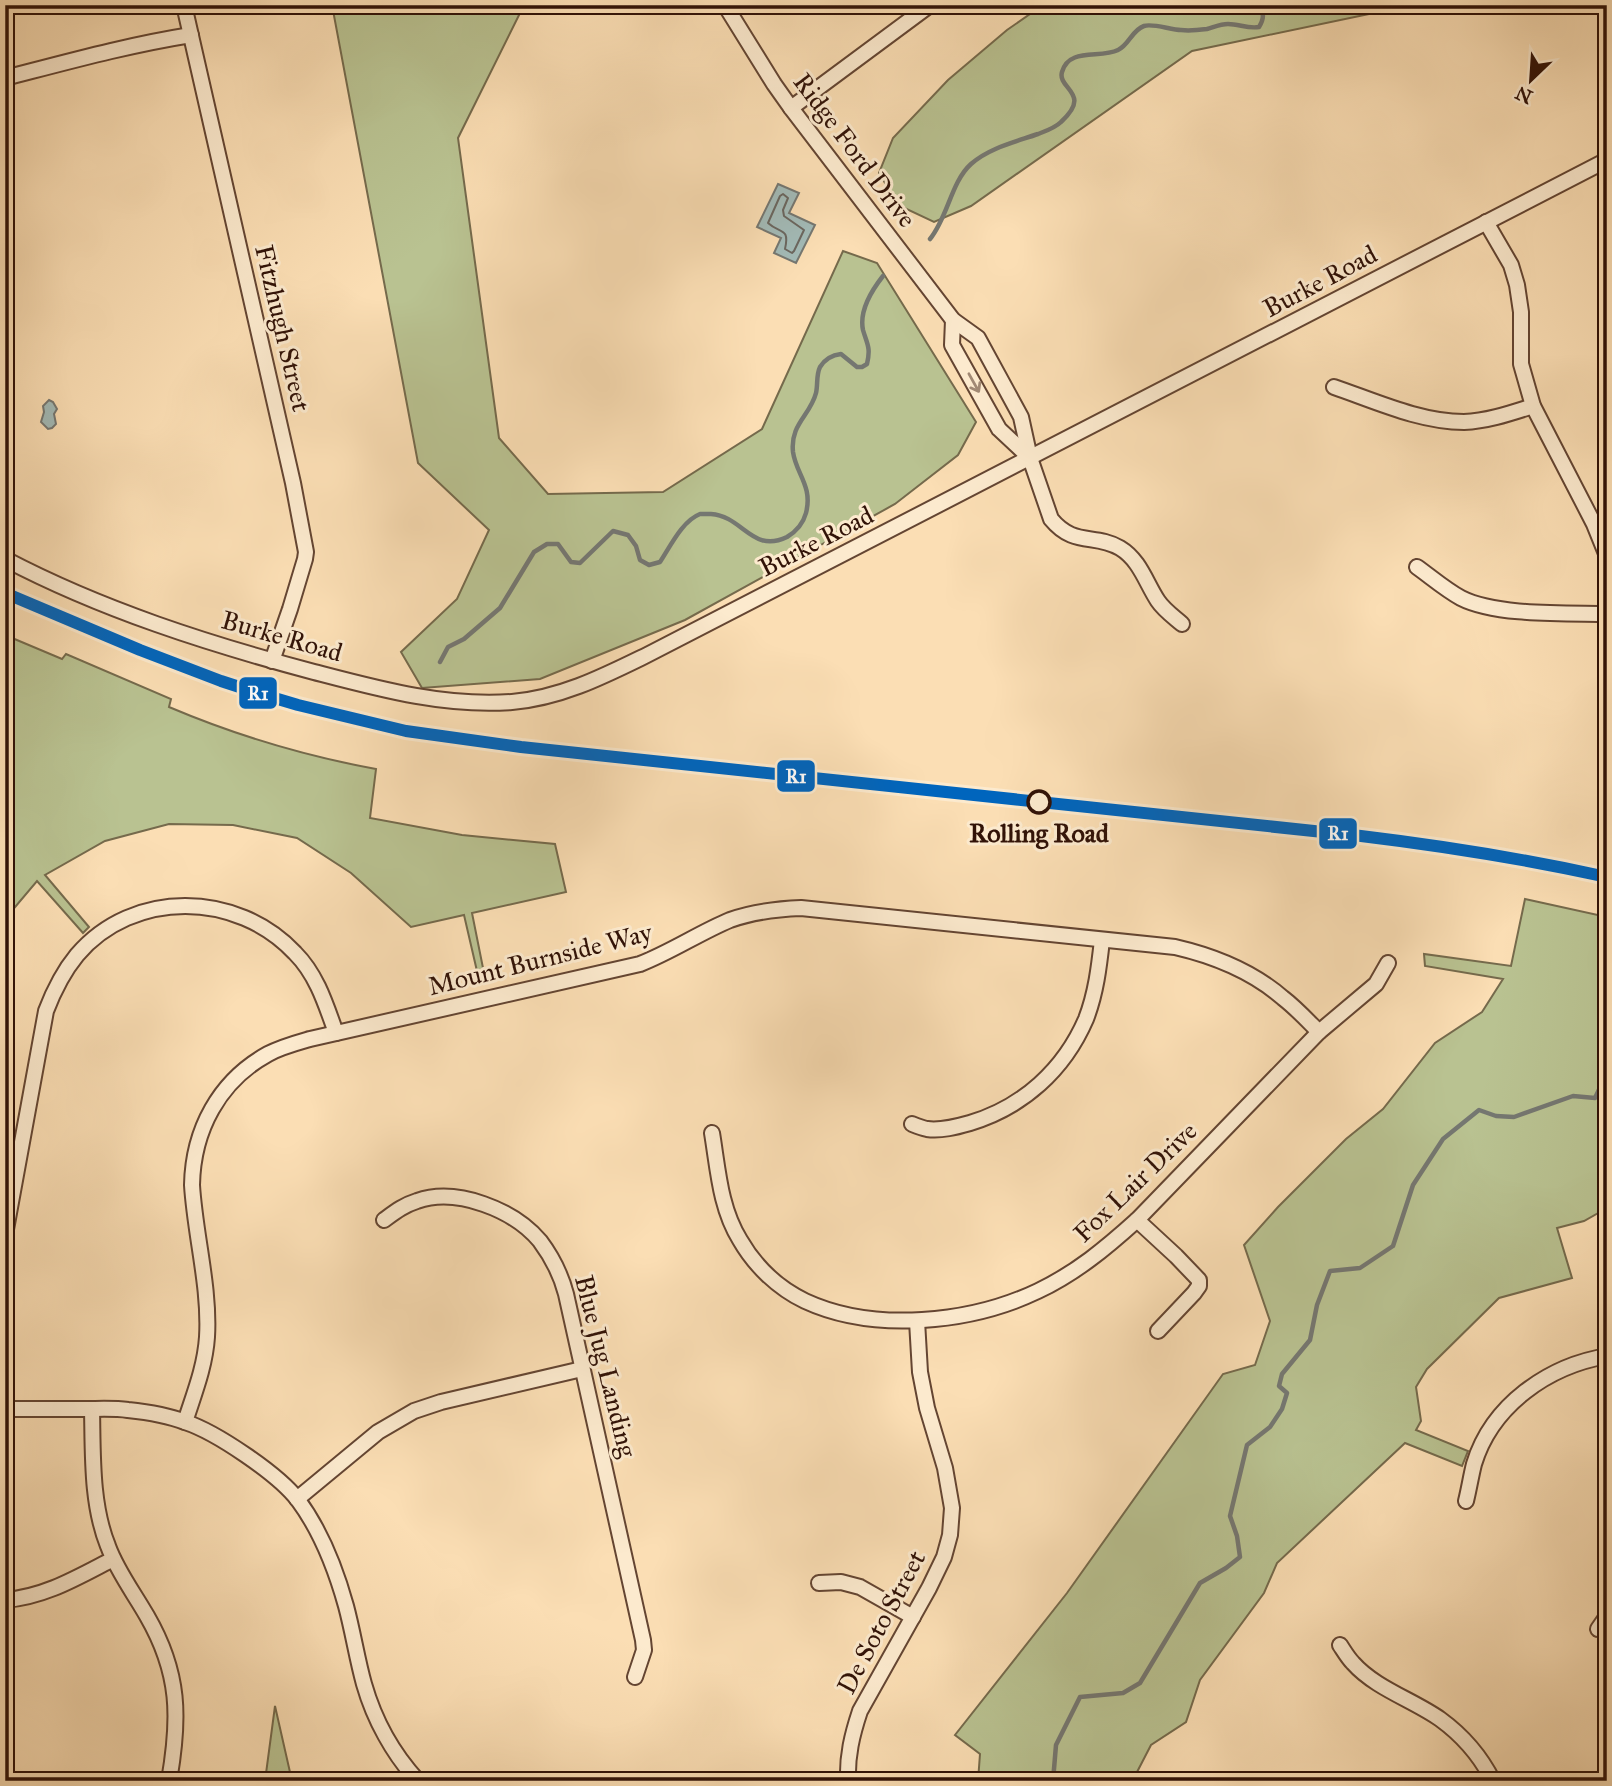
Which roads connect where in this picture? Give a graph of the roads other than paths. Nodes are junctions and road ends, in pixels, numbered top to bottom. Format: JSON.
{"nodes":[{"id":1,"x":184,"y":5,"type":"edge"},
{"id":2,"x":726,"y":5,"type":"edge"},
{"id":3,"x":930,"y":5,"type":"edge"},
{"id":4,"x":191,"y":35,"type":"junction"},
{"id":5,"x":5,"y":78,"type":"edge"},
{"id":6,"x":791,"y":108,"type":"junction"},
{"id":7,"x":1607,"y":160,"type":"edge"},
{"id":8,"x":1486,"y":222,"type":"junction"},
{"id":9,"x":953,"y":320,"type":"junction"},
{"id":10,"x":1334,"y":387,"type":"dead end"},
{"id":11,"x":1533,"y":406,"type":"junction"},
{"id":12,"x":1030,"y":458,"type":"junction"},
{"id":13,"x":1607,"y":556,"type":"edge"},
{"id":14,"x":5,"y":559,"type":"edge"},
{"id":15,"x":1417,"y":567,"type":"dead end"},
{"id":16,"x":1607,"y":614,"type":"edge"},
{"id":17,"x":1182,"y":624,"type":"dead end"},
{"id":18,"x":272,"y":661,"type":"junction"},
{"id":19,"x":1102,"y":940,"type":"junction"},
{"id":20,"x":1388,"y":963,"type":"dead end"},
{"id":21,"x":1319,"y":1032,"type":"junction"},
{"id":22,"x":336,"y":1033,"type":"junction"},
{"id":23,"x":912,"y":1124,"type":"dead end"},
{"id":24,"x":712,"y":1133,"type":"dead end"},
{"id":25,"x":384,"y":1220,"type":"dead end"},
{"id":26,"x":1137,"y":1220,"type":"junction"},
{"id":27,"x":5,"y":1235,"type":"edge"},
{"id":28,"x":917,"y":1321,"type":"junction"},
{"id":29,"x":1158,"y":1331,"type":"dead end"},
{"id":30,"x":1607,"y":1356,"type":"edge"},
{"id":31,"x":582,"y":1369,"type":"junction"},
{"id":32,"x":5,"y":1409,"type":"edge"},
{"id":33,"x":92,"y":1409,"type":"junction"},
{"id":34,"x":185,"y":1422,"type":"junction"},
{"id":35,"x":297,"y":1499,"type":"junction"},
{"id":36,"x":1466,"y":1501,"type":"dead end"},
{"id":37,"x":113,"y":1559,"type":"junction"},
{"id":38,"x":819,"y":1583,"type":"dead end"},
{"id":39,"x":5,"y":1600,"type":"edge"},
{"id":40,"x":1607,"y":1616,"type":"edge"},
{"id":41,"x":913,"y":1617,"type":"junction"},
{"id":42,"x":1598,"y":1629,"type":"dead end"},
{"id":43,"x":1340,"y":1645,"type":"dead end"},
{"id":44,"x":635,"y":1677,"type":"dead end"},
{"id":45,"x":169,"y":1781,"type":"edge"},
{"id":46,"x":418,"y":1781,"type":"edge"},
{"id":47,"x":848,"y":1781,"type":"edge"},
{"id":48,"x":1493,"y":1781,"type":"edge"}],
"edges":[{"from":1,"to":4,"type":"street","name":"Fitzhugh Street"},
{"from":2,"to":6,"type":"street","name":"Ridge Ford Drive"},
{"from":3,"to":6,"type":"street"},
{"from":4,"to":5,"type":"street"},
{"from":4,"to":18,"type":"street","name":"Fitzhugh Street"},
{"from":6,"to":9,"type":"street","name":"Ridge Ford Drive"},
{"from":7,"to":8,"type":"street","name":"Burke Road"},
{"from":8,"to":11,"type":"street"},
{"from":8,"to":12,"type":"street","name":"Burke Road"},
{"from":9,"to":12,"type":"street","name":"Ridge Ford Drive"},
{"from":9,"to":12,"type":"street","name":"Ridge Ford Drive","one_way":true},
{"from":10,"to":11,"type":"street"},
{"from":11,"to":13,"type":"street"},
{"from":12,"to":17,"type":"street"},
{"from":12,"to":18,"type":"street","name":"Burke Road"},
{"from":14,"to":18,"type":"street","name":"Burke Road"},
{"from":15,"to":16,"type":"street"},
{"from":19,"to":21,"type":"street","name":"Mount Burnside Way"},
{"from":19,"to":22,"type":"street","name":"Mount Burnside Way"},
{"from":19,"to":23,"type":"street"},
{"from":20,"to":21,"type":"street","name":"Fox Lair Drive"},
{"from":21,"to":26,"type":"street","name":"Fox Lair Drive"},
{"from":22,"to":27,"type":"street"},
{"from":22,"to":34,"type":"street","name":"Mount Burnside Way"},
{"from":24,"to":28,"type":"street","name":"Fox Lair Drive"},
{"from":25,"to":31,"type":"street","name":"Blue Jug Landing"},
{"from":26,"to":28,"type":"street","name":"Fox Lair Drive"},
{"from":26,"to":29,"type":"street"},
{"from":28,"to":41,"type":"street","name":"De Soto Street"},
{"from":30,"to":36,"type":"street"},
{"from":31,"to":35,"type":"street"},
{"from":31,"to":44,"type":"street","name":"Blue Jug Landing"},
{"from":32,"to":33,"type":"street"},
{"from":33,"to":34,"type":"street"},
{"from":33,"to":37,"type":"street"},
{"from":34,"to":35,"type":"street"},
{"from":35,"to":46,"type":"street"},
{"from":37,"to":39,"type":"street"},
{"from":37,"to":45,"type":"street"},
{"from":38,"to":41,"type":"street"},
{"from":40,"to":42,"type":"street"},
{"from":41,"to":47,"type":"street","name":"De Soto Street"},
{"from":43,"to":48,"type":"street"}]}
